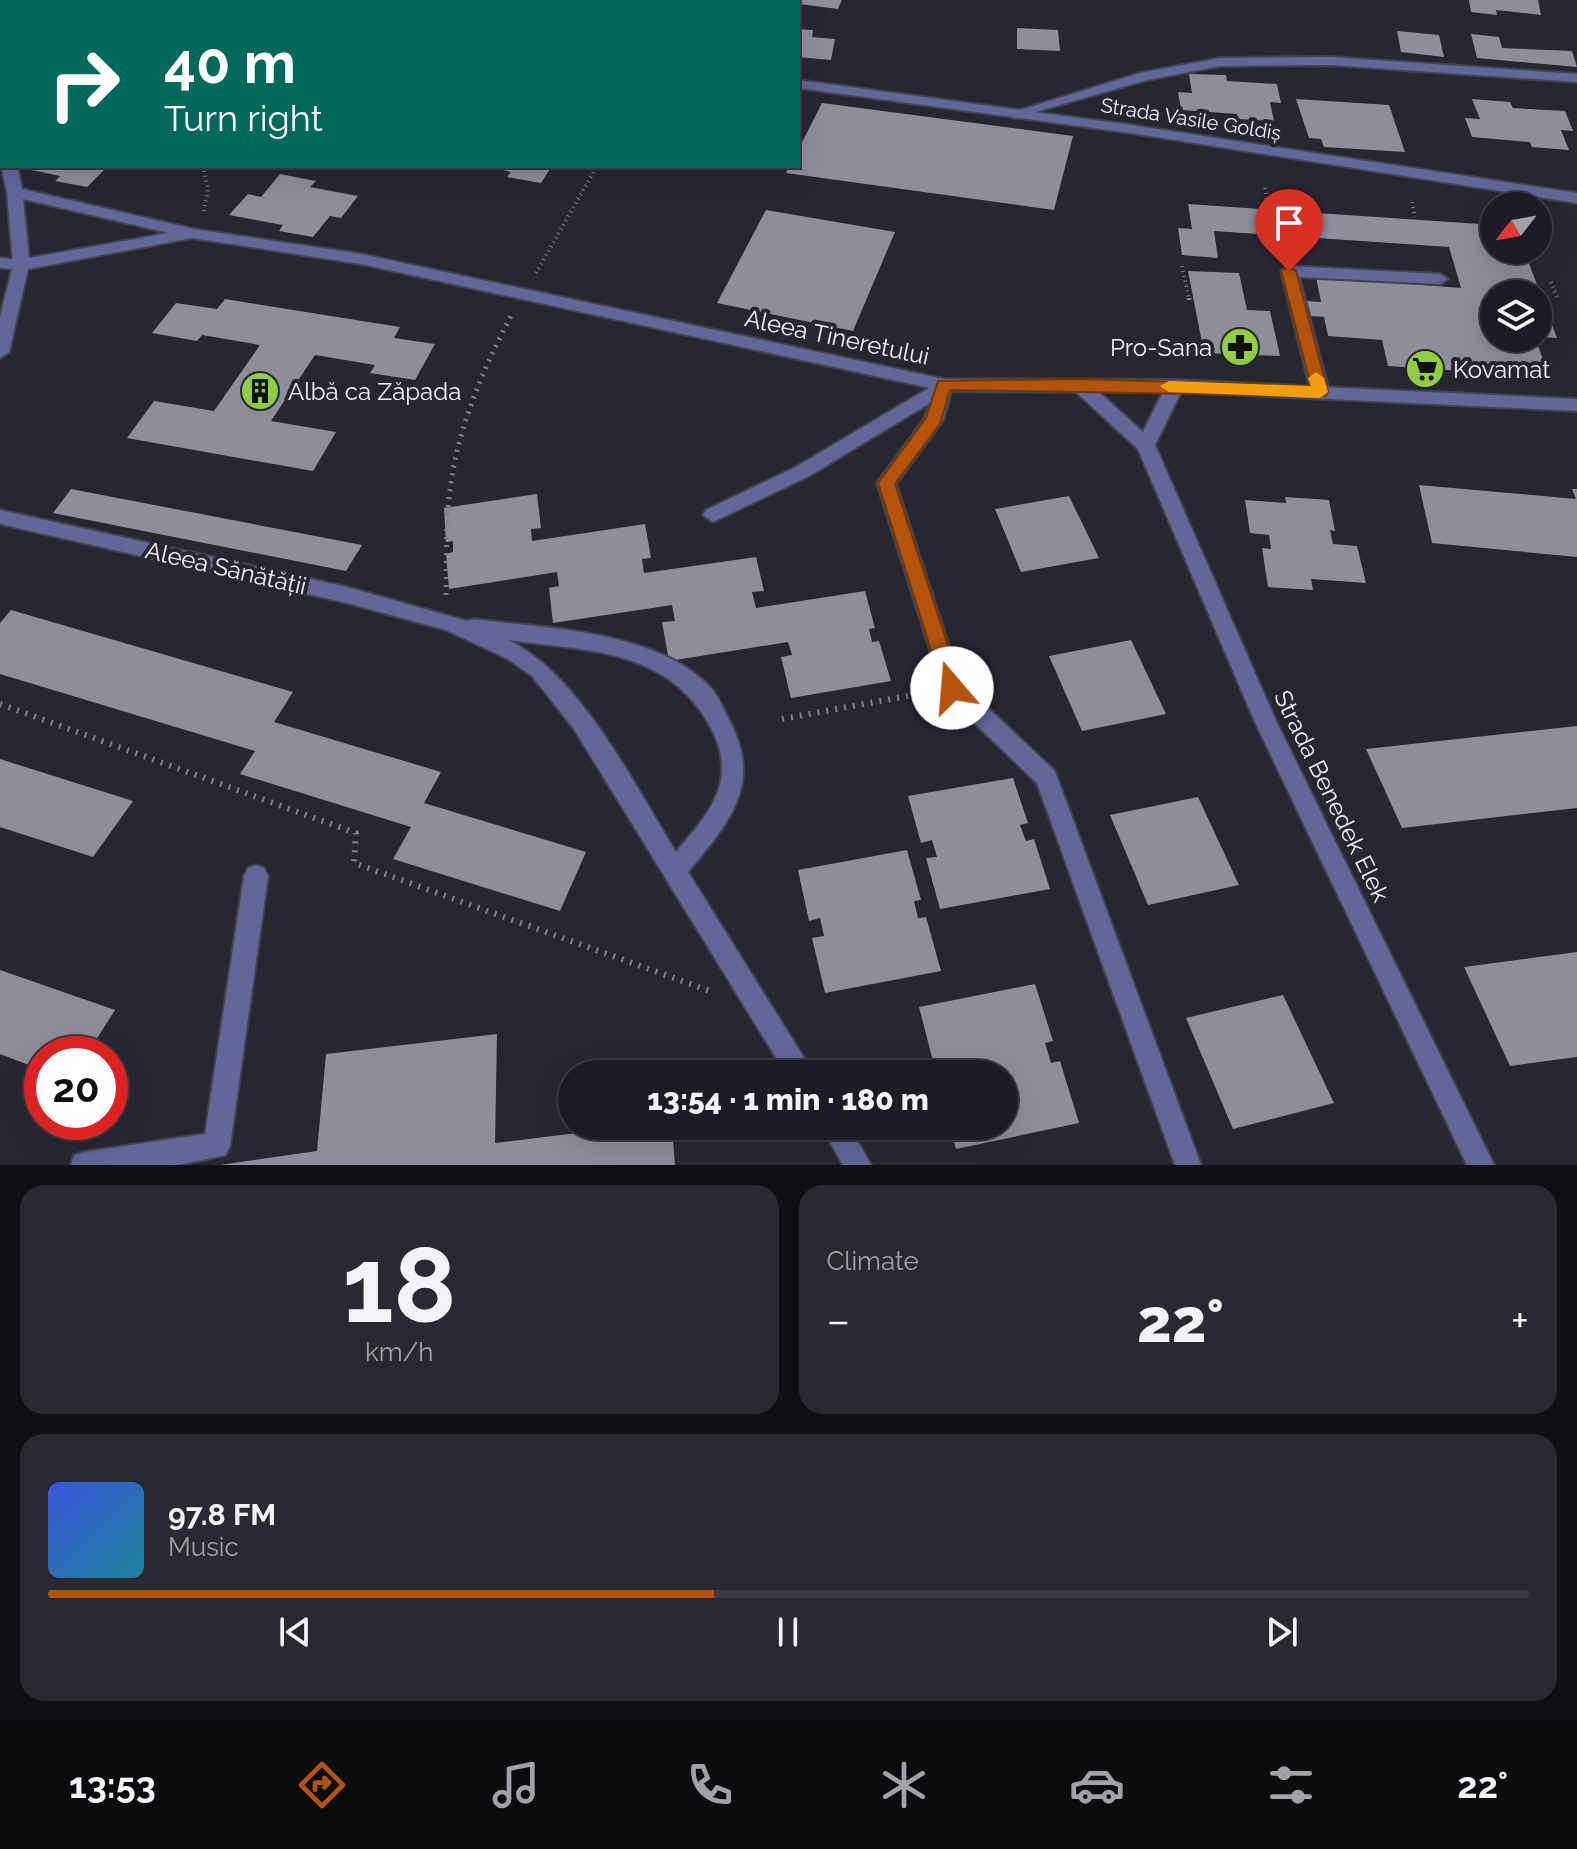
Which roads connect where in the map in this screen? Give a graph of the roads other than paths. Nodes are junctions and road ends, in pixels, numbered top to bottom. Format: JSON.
{"nodes":[{"id":1,"x":1577,"y":78,"type":"edge"},
{"id":2,"x":800,"y":84,"type":"edge"},
{"id":3,"x":1014,"y":114,"type":"junction"},
{"id":4,"x":9,"y":168,"type":"edge"},
{"id":5,"x":15,"y":192,"type":"junction"},
{"id":6,"x":1577,"y":198,"type":"edge"},
{"id":7,"x":194,"y":234,"type":"junction"},
{"id":8,"x":0,"y":263,"type":"edge"},
{"id":9,"x":21,"y":265,"type":"junction"},
{"id":10,"x":1440,"y":279,"type":"dead end"},
{"id":11,"x":0,"y":352,"type":"edge"},
{"id":12,"x":1079,"y":384,"type":"junction"},
{"id":13,"x":944,"y":385,"type":"junction"},
{"id":14,"x":1175,"y":386,"type":"junction"},
{"id":15,"x":1320,"y":392,"type":"junction"},
{"id":16,"x":1577,"y":405,"type":"edge"},
{"id":17,"x":1146,"y":445,"type":"junction"},
{"id":18,"x":713,"y":515,"type":"dead end"},
{"id":19,"x":0,"y":517,"type":"edge"},
{"id":20,"x":451,"y":623,"type":"junction"},
{"id":21,"x":674,"y":871,"type":"junction"},
{"id":22,"x":256,"y":876,"type":"dead end"},
{"id":23,"x":792,"y":1060,"type":"edge"},
{"id":24,"x":843,"y":1140,"type":"edge"},
{"id":25,"x":84,"y":1165,"type":"edge"},
{"id":26,"x":858,"y":1165,"type":"edge"},
{"id":27,"x":1188,"y":1165,"type":"edge"},
{"id":28,"x":1481,"y":1165,"type":"edge"}],
"edges":[{"from":1,"to":3,"type":"street"},
{"from":2,"to":3,"type":"street","name":"Strada Vasile Goldiș"},
{"from":3,"to":6,"type":"street","name":"Strada Vasile Goldiș"},
{"from":4,"to":5,"type":"street"},
{"from":5,"to":7,"type":"street","name":"Aleea Tineretului"},
{"from":5,"to":9,"type":"street"},
{"from":7,"to":9,"type":"street","name":"Aleea Tineretului"},
{"from":7,"to":13,"type":"street","name":"Aleea Tineretului"},
{"from":8,"to":9,"type":"street","name":"Aleea Tineretului"},
{"from":9,"to":11,"type":"street"},
{"from":10,"to":15,"type":"street"},
{"from":12,"to":13,"type":"street","name":"Aleea Tineretului"},
{"from":12,"to":14,"type":"street","name":"Aleea Tineretului"},
{"from":12,"to":17,"type":"street","name":"Strada Benedek Elek"},
{"from":13,"to":18,"type":"street"},
{"from":13,"to":27,"type":"street"},
{"from":14,"to":15,"type":"street","name":"Aleea Tineretului"},
{"from":14,"to":17,"type":"street"},
{"from":15,"to":16,"type":"street","name":"Aleea Tineretului"},
{"from":17,"to":28,"type":"street","name":"Strada Benedek Elek"},
{"from":19,"to":20,"type":"street","name":"Aleea Sănătății"},
{"from":20,"to":21,"type":"street","name":"Aleea Sănătății"},
{"from":20,"to":21,"type":"street","name":"Aleea Sănătății"},
{"from":21,"to":23,"type":"street","name":"Aleea Sănătății"},
{"from":22,"to":25,"type":"street"},
{"from":24,"to":26,"type":"street"}]}
